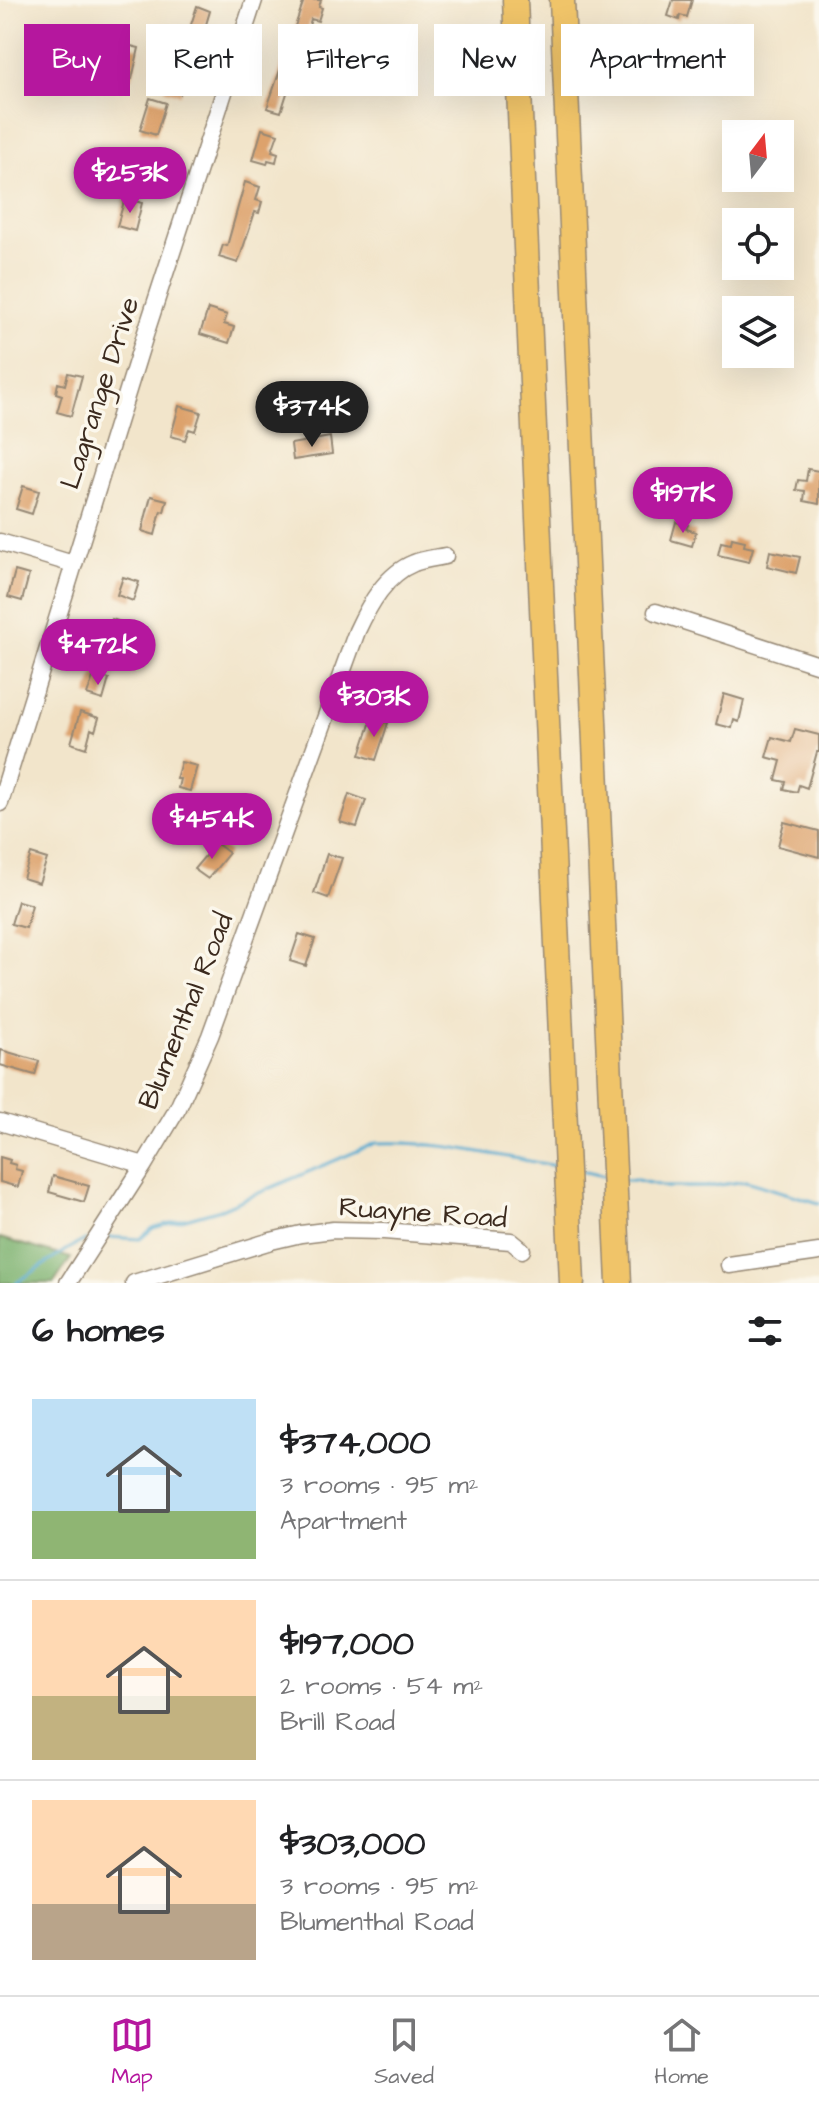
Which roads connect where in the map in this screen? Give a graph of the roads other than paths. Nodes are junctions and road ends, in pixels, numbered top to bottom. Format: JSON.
{"nodes":[{"id":1,"x":254,"y":0,"type":"edge"},
{"id":2,"x":515,"y":0,"type":"edge"},
{"id":3,"x":562,"y":0,"type":"edge"},
{"id":4,"x":0,"y":542,"type":"edge"},
{"id":5,"x":445,"y":556,"type":"dead end"},
{"id":6,"x":73,"y":564,"type":"junction"},
{"id":7,"x":656,"y":612,"type":"dead end"},
{"id":8,"x":819,"y":665,"type":"edge"},
{"id":9,"x":0,"y":803,"type":"edge"},
{"id":10,"x":0,"y":1122,"type":"edge"},
{"id":11,"x":144,"y":1165,"type":"junction"},
{"id":12,"x":522,"y":1250,"type":"dead end"},
{"id":13,"x":819,"y":1252,"type":"edge"},
{"id":14,"x":729,"y":1265,"type":"dead end"},
{"id":15,"x":68,"y":1283,"type":"edge"},
{"id":16,"x":134,"y":1283,"type":"edge"},
{"id":17,"x":572,"y":1283,"type":"edge"},
{"id":18,"x":619,"y":1283,"type":"edge"}],
"edges":[{"from":1,"to":6,"type":"street","name":"Lagrange Drive"},
{"from":2,"to":17,"type":"highway"},
{"from":3,"to":18,"type":"highway"},
{"from":4,"to":6,"type":"street"},
{"from":5,"to":11,"type":"street","name":"Blumenthal Road"},
{"from":6,"to":9,"type":"street","name":"Lagrange Drive"},
{"from":7,"to":8,"type":"street"},
{"from":10,"to":11,"type":"street"},
{"from":11,"to":15,"type":"street","name":"Blumenthal Road"},
{"from":12,"to":16,"type":"street","name":"Ruayne Road"},
{"from":13,"to":14,"type":"street"}]}
